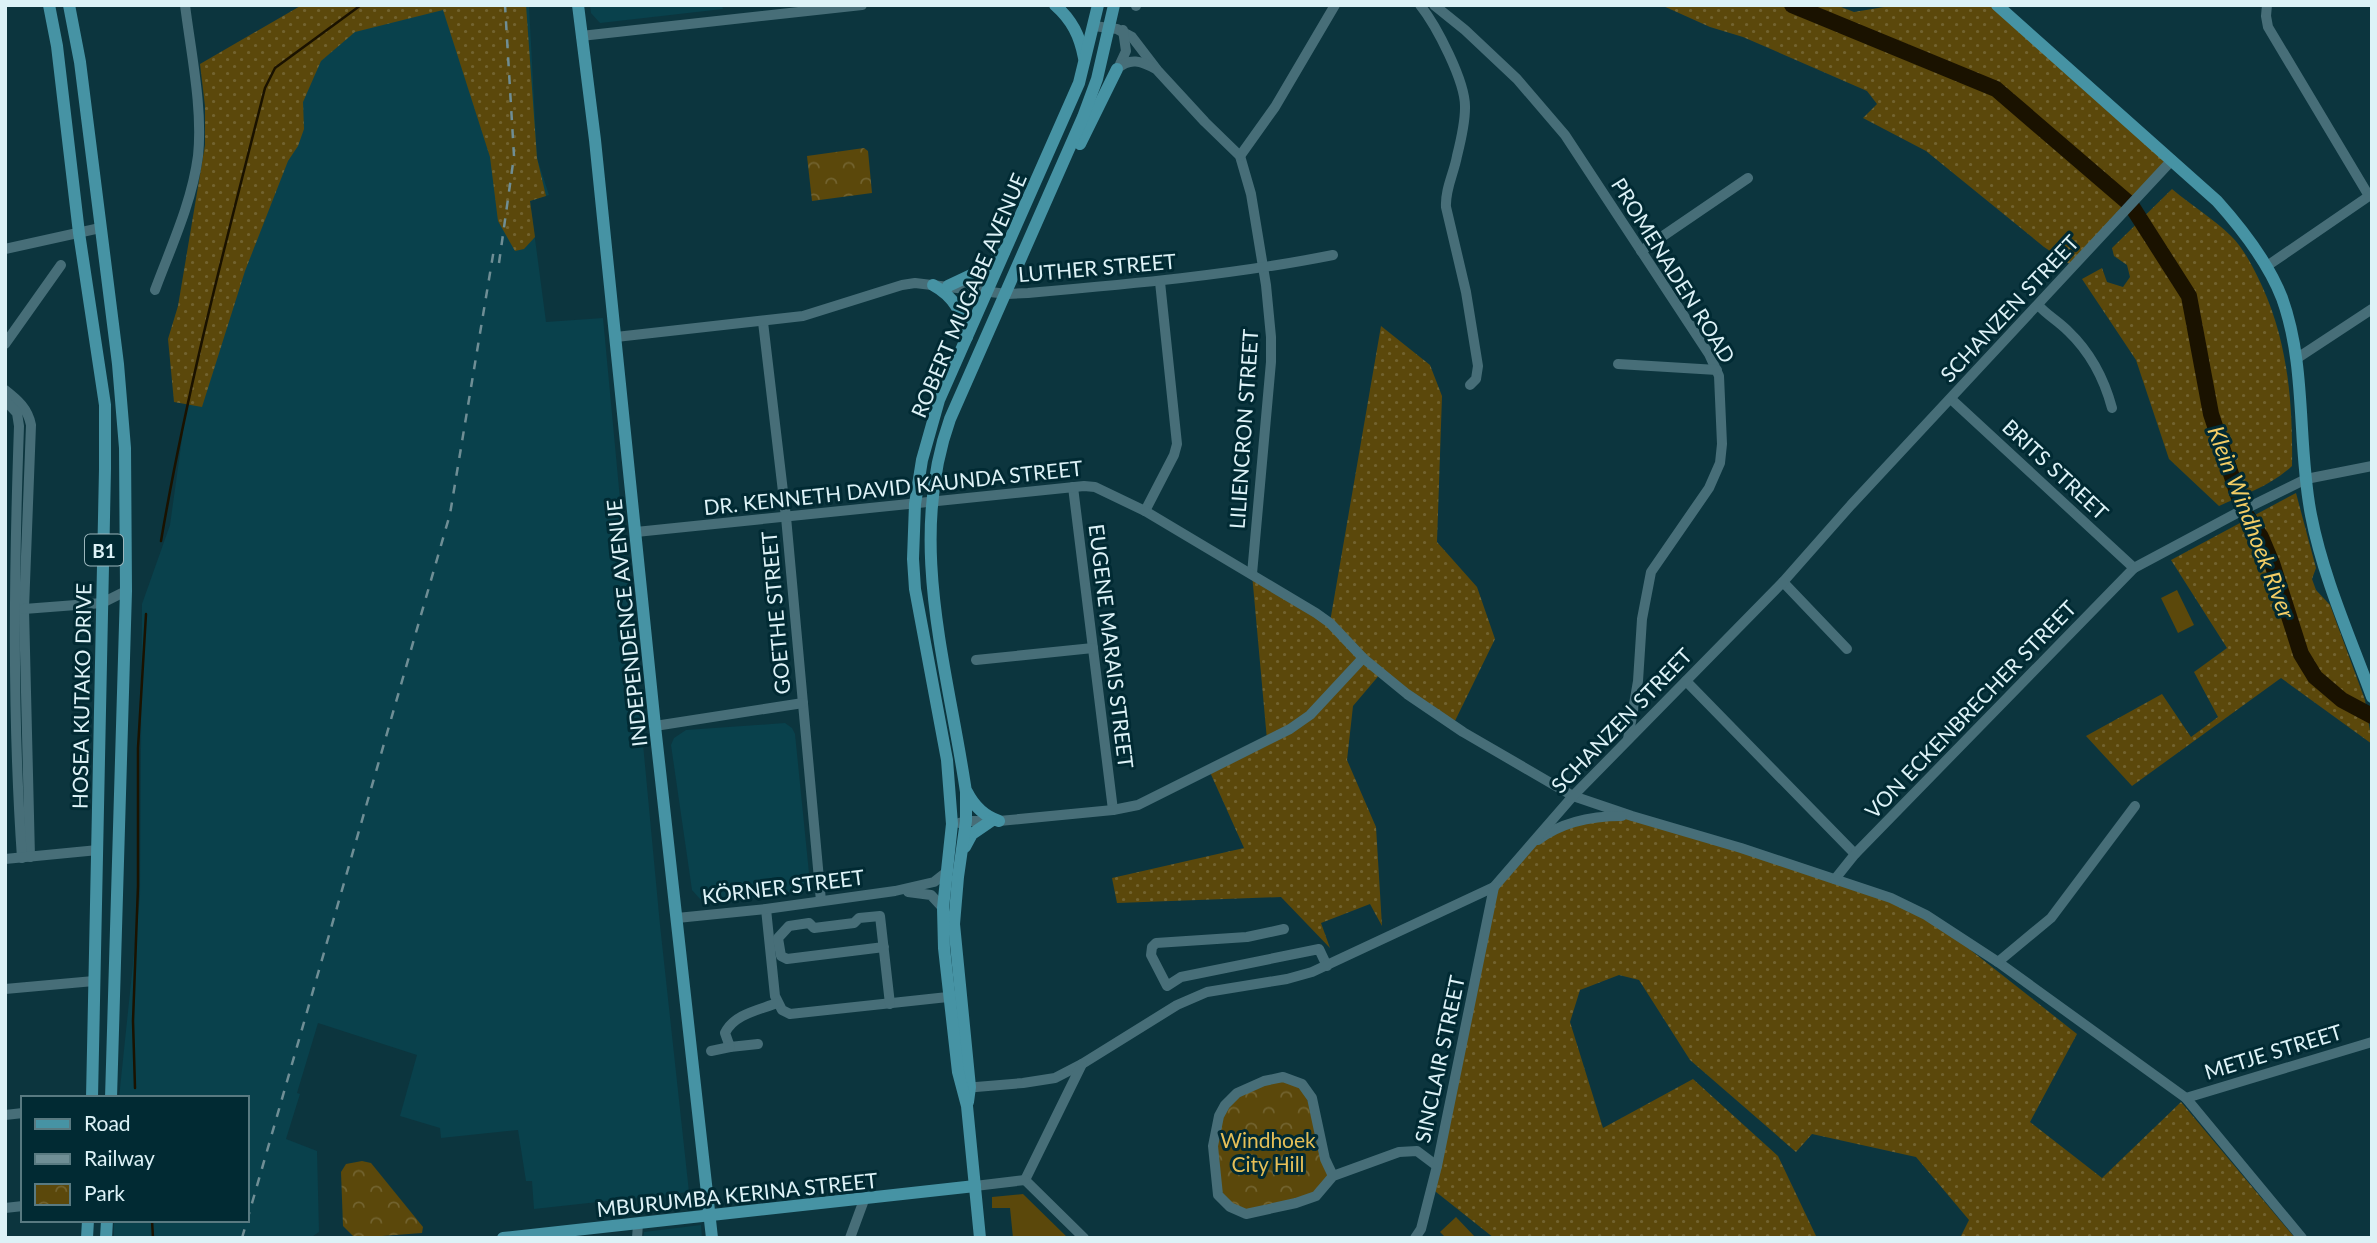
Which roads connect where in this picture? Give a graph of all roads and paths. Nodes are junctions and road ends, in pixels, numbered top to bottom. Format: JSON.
{"nodes":[{"id":1,"x":49,"y":5,"type":"edge"},
{"id":2,"x":69,"y":5,"type":"edge"},
{"id":3,"x":185,"y":5,"type":"edge"},
{"id":4,"x":578,"y":5,"type":"edge"},
{"id":5,"x":862,"y":5,"type":"edge"},
{"id":6,"x":1055,"y":5,"type":"edge"},
{"id":7,"x":1098,"y":5,"type":"edge"},
{"id":8,"x":1114,"y":5,"type":"edge"},
{"id":9,"x":1335,"y":5,"type":"edge"},
{"id":10,"x":1420,"y":5,"type":"edge"},
{"id":11,"x":1434,"y":5,"type":"edge"},
{"id":12,"x":1997,"y":5,"type":"edge"},
{"id":13,"x":2267,"y":5,"type":"edge"},
{"id":14,"x":1094,"y":26,"type":"junction"},
{"id":15,"x":1110,"y":28,"type":"junction"},
{"id":16,"x":1123,"y":30,"type":"junction"},
{"id":17,"x":581,"y":36,"type":"junction"},
{"id":18,"x":1085,"y":65,"type":"junction"},
{"id":19,"x":1117,"y":69,"type":"junction"},
{"id":20,"x":1158,"y":71,"type":"junction"},
{"id":21,"x":1240,"y":156,"type":"junction"},
{"id":22,"x":2172,"y":160,"type":"junction"},
{"id":23,"x":1748,"y":178,"type":"dead end"},
{"id":24,"x":2370,"y":195,"type":"edge"},
{"id":25,"x":100,"y":228,"type":"junction"},
{"id":26,"x":1032,"y":229,"type":"junction"},
{"id":27,"x":79,"y":233,"type":"junction"},
{"id":28,"x":5,"y":249,"type":"edge"},
{"id":29,"x":1007,"y":249,"type":"junction"},
{"id":30,"x":1642,"y":251,"type":"junction"},
{"id":31,"x":1333,"y":255,"type":"dead end"},
{"id":32,"x":61,"y":265,"type":"dead end"},
{"id":33,"x":2267,"y":266,"type":"junction"},
{"id":34,"x":1264,"y":269,"type":"junction"},
{"id":35,"x":1160,"y":282,"type":"junction"},
{"id":36,"x":933,"y":285,"type":"junction"},
{"id":37,"x":948,"y":286,"type":"junction"},
{"id":38,"x":155,"y":290,"type":"dead end"},
{"id":39,"x":987,"y":292,"type":"junction"},
{"id":40,"x":1007,"y":294,"type":"junction"},
{"id":41,"x":2038,"y":304,"type":"junction"},
{"id":42,"x":2372,"y":309,"type":"edge"},
{"id":43,"x":763,"y":322,"type":"junction"},
{"id":44,"x":616,"y":337,"type":"junction"},
{"id":45,"x":967,"y":337,"type":"junction"},
{"id":46,"x":5,"y":344,"type":"edge"},
{"id":47,"x":2296,"y":359,"type":"junction"},
{"id":48,"x":1618,"y":364,"type":"dead end"},
{"id":49,"x":1717,"y":369,"type":"junction"},
{"id":50,"x":1470,"y":385,"type":"dead end"},
{"id":51,"x":5,"y":390,"type":"edge"},
{"id":52,"x":1951,"y":398,"type":"junction"},
{"id":53,"x":5,"y":400,"type":"edge"},
{"id":54,"x":2112,"y":408,"type":"dead end"},
{"id":55,"x":2372,"y":466,"type":"edge"},
{"id":56,"x":2306,"y":479,"type":"junction"},
{"id":57,"x":1073,"y":487,"type":"junction"},
{"id":58,"x":931,"y":502,"type":"junction"},
{"id":59,"x":915,"y":504,"type":"junction"},
{"id":60,"x":1145,"y":512,"type":"junction"},
{"id":61,"x":786,"y":517,"type":"junction"},
{"id":62,"x":636,"y":532,"type":"junction"},
{"id":63,"x":2134,"y":568,"type":"junction"},
{"id":64,"x":1252,"y":574,"type":"junction"},
{"id":65,"x":1783,"y":582,"type":"junction"},
{"id":66,"x":126,"y":591,"type":"junction"},
{"id":67,"x":102,"y":603,"type":"junction"},
{"id":68,"x":14,"y":609,"type":"edge"},
{"id":69,"x":1093,"y":648,"type":"junction"},
{"id":70,"x":1847,"y":649,"type":"dead end"},
{"id":71,"x":1363,"y":659,"type":"junction"},
{"id":72,"x":976,"y":660,"type":"dead end"},
{"id":73,"x":1637,"y":681,"type":"junction"},
{"id":74,"x":1686,"y":681,"type":"junction"},
{"id":75,"x":2372,"y":697,"type":"edge"},
{"id":76,"x":803,"y":703,"type":"junction"},
{"id":77,"x":1651,"y":715,"type":"junction"},
{"id":78,"x":655,"y":726,"type":"junction"},
{"id":79,"x":1628,"y":738,"type":"junction"},
{"id":80,"x":967,"y":792,"type":"junction"},
{"id":81,"x":1573,"y":796,"type":"junction"},
{"id":82,"x":2135,"y":806,"type":"dead end"},
{"id":83,"x":1113,"y":810,"type":"junction"},
{"id":84,"x":1632,"y":816,"type":"junction"},
{"id":85,"x":966,"y":821,"type":"junction"},
{"id":86,"x":995,"y":821,"type":"junction"},
{"id":87,"x":951,"y":839,"type":"junction"},
{"id":88,"x":98,"y":850,"type":"junction"},
{"id":89,"x":1523,"y":851,"type":"junction"},
{"id":90,"x":963,"y":853,"type":"junction"},
{"id":91,"x":1855,"y":854,"type":"junction"},
{"id":92,"x":26,"y":858,"type":"junction"},
{"id":93,"x":5,"y":859,"type":"edge"},
{"id":94,"x":948,"y":871,"type":"junction"},
{"id":95,"x":1835,"y":879,"type":"junction"},
{"id":96,"x":1494,"y":887,"type":"junction"},
{"id":97,"x":895,"y":891,"type":"junction"},
{"id":98,"x":821,"y":901,"type":"junction"},
{"id":99,"x":943,"y":908,"type":"junction"},
{"id":100,"x":766,"y":909,"type":"junction"},
{"id":101,"x":677,"y":918,"type":"junction"},
{"id":102,"x":1283,"y":929,"type":"dead end"},
{"id":103,"x":884,"y":947,"type":"junction"},
{"id":104,"x":1998,"y":962,"type":"junction"},
{"id":105,"x":1327,"y":966,"type":"junction"},
{"id":106,"x":94,"y":981,"type":"junction"},
{"id":107,"x":1167,"y":986,"type":"junction"},
{"id":108,"x":5,"y":989,"type":"edge"},
{"id":109,"x":954,"y":997,"type":"junction"},
{"id":110,"x":890,"y":1004,"type":"junction"},
{"id":111,"x":1177,"y":1005,"type":"junction"},
{"id":112,"x":779,"y":1006,"type":"junction"},
{"id":113,"x":2372,"y":1042,"type":"edge"},
{"id":114,"x":758,"y":1044,"type":"dead end"},
{"id":115,"x":730,"y":1047,"type":"junction"},
{"id":116,"x":711,"y":1051,"type":"dead end"},
{"id":117,"x":1082,"y":1064,"type":"junction"},
{"id":118,"x":966,"y":1088,"type":"junction"},
{"id":119,"x":92,"y":1096,"type":"edge"},
{"id":120,"x":111,"y":1096,"type":"edge"},
{"id":121,"x":2186,"y":1098,"type":"junction"},
{"id":122,"x":1437,"y":1166,"type":"junction"},
{"id":123,"x":1333,"y":1176,"type":"junction"},
{"id":124,"x":1025,"y":1180,"type":"junction"},
{"id":125,"x":975,"y":1186,"type":"junction"},
{"id":126,"x":864,"y":1199,"type":"junction"},
{"id":127,"x":709,"y":1215,"type":"junction"},
{"id":128,"x":638,"y":1224,"type":"junction"},
{"id":129,"x":503,"y":1238,"type":"edge"},
{"id":130,"x":637,"y":1238,"type":"edge"},
{"id":131,"x":712,"y":1238,"type":"edge"},
{"id":132,"x":850,"y":1238,"type":"edge"},
{"id":133,"x":980,"y":1238,"type":"edge"},
{"id":134,"x":1084,"y":1238,"type":"edge"},
{"id":135,"x":1415,"y":1238,"type":"edge"},
{"id":136,"x":2302,"y":1238,"type":"edge"}],
"edges":[{"from":1,"to":27,"type":"main road","name":"HOSEA KUTAKO DRIVE","number":"B1"},
{"from":2,"to":25,"type":"main road","name":"HOSEA KUTAKO DRIVE","number":"B1"},
{"from":3,"to":38,"type":"street"},
{"from":4,"to":17,"type":"main road","name":"INDEPENDENCE AVENUE"},
{"from":5,"to":17,"type":"street"},
{"from":6,"to":18,"type":"main road"},
{"from":7,"to":14,"type":"main road","name":"ROBERT MUGABE AVENUE"},
{"from":8,"to":15,"type":"main road","name":"ROBERT MUGABE AVENUE"},
{"from":9,"to":21,"type":"street"},
{"from":10,"to":50,"type":"street"},
{"from":11,"to":30,"type":"street","name":"PROMENADEN ROAD"},
{"from":12,"to":22,"type":"main road"},
{"from":13,"to":24,"type":"street"},
{"from":14,"to":15,"type":"street"},
{"from":14,"to":18,"type":"main road","name":"ROBERT MUGABE AVENUE"},
{"from":15,"to":16,"type":"street"},
{"from":15,"to":26,"type":"main road","name":"ROBERT MUGABE AVENUE"},
{"from":16,"to":19,"type":"street"},
{"from":16,"to":20,"type":"street","name":"LILIENCRON STREET"},
{"from":17,"to":44,"type":"main road","name":"INDEPENDENCE AVENUE"},
{"from":18,"to":29,"type":"main road","name":"ROBERT MUGABE AVENUE"},
{"from":19,"to":20,"type":"street"},
{"from":19,"to":26,"type":"main road"},
{"from":20,"to":21,"type":"street","name":"LILIENCRON STREET"},
{"from":21,"to":34,"type":"street","name":"LILIENCRON STREET"},
{"from":22,"to":33,"type":"main road"},
{"from":22,"to":41,"type":"street","name":"SCHANZEN STREET"},
{"from":23,"to":30,"type":"street"},
{"from":24,"to":33,"type":"street"},
{"from":25,"to":27,"type":"street"},
{"from":25,"to":66,"type":"main road","name":"HOSEA KUTAKO DRIVE","number":"B1"},
{"from":26,"to":40,"type":"main road","name":"ROBERT MUGABE AVENUE"},
{"from":27,"to":28,"type":"street"},
{"from":27,"to":67,"type":"main road","name":"HOSEA KUTAKO DRIVE","number":"B1"},
{"from":29,"to":37,"type":"main road"},
{"from":29,"to":39,"type":"main road","name":"ROBERT MUGABE AVENUE"},
{"from":30,"to":49,"type":"street","name":"PROMENADEN ROAD"},
{"from":31,"to":34,"type":"street","name":"LUTHER STREET"},
{"from":32,"to":46,"type":"street"},
{"from":33,"to":47,"type":"main road"},
{"from":34,"to":35,"type":"street","name":"LUTHER STREET"},
{"from":34,"to":64,"type":"street","name":"LILIENCRON STREET"},
{"from":35,"to":40,"type":"street","name":"LUTHER STREET"},
{"from":35,"to":60,"type":"street"},
{"from":36,"to":37,"type":"street","name":"LUTHER STREET"},
{"from":36,"to":43,"type":"street","name":"LUTHER STREET"},
{"from":36,"to":45,"type":"main road"},
{"from":37,"to":39,"type":"street","name":"LUTHER STREET"},
{"from":39,"to":40,"type":"street","name":"LUTHER STREET"},
{"from":39,"to":45,"type":"main road","name":"ROBERT MUGABE AVENUE"},
{"from":40,"to":58,"type":"main road","name":"ROBERT MUGABE AVENUE"},
{"from":41,"to":52,"type":"street","name":"SCHANZEN STREET"},
{"from":41,"to":54,"type":"street"},
{"from":42,"to":47,"type":"street"},
{"from":43,"to":44,"type":"street","name":"LUTHER STREET"},
{"from":43,"to":61,"type":"street","name":"GOETHE STREET"},
{"from":44,"to":62,"type":"main road","name":"INDEPENDENCE AVENUE"},
{"from":45,"to":59,"type":"main road","name":"ROBERT MUGABE AVENUE"},
{"from":47,"to":56,"type":"main road"},
{"from":48,"to":49,"type":"street"},
{"from":49,"to":73,"type":"street","name":"PROMENADEN ROAD"},
{"from":51,"to":68,"type":"street"},
{"from":52,"to":63,"type":"street","name":"BRITS STREET"},
{"from":52,"to":65,"type":"street","name":"SCHANZEN STREET"},
{"from":53,"to":68,"type":"street"},
{"from":55,"to":56,"type":"street"},
{"from":56,"to":63,"type":"street","name":"VON ECKENBRECHER STREET"},
{"from":56,"to":75,"type":"main road"},
{"from":57,"to":58,"type":"street","name":"DR. KENNETH DAVID KAUNDA STREET"},
{"from":57,"to":60,"type":"street","name":"DR. KENNETH DAVID KAUNDA STREET"},
{"from":57,"to":69,"type":"street","name":"EUGENE MARAIS STREET"},
{"from":58,"to":59,"type":"street","name":"DR. KENNETH DAVID KAUNDA STREET"},
{"from":58,"to":80,"type":"main road","name":"ROBERT MUGABE AVENUE"},
{"from":59,"to":61,"type":"street","name":"DR. KENNETH DAVID KAUNDA STREET"},
{"from":59,"to":87,"type":"main road","name":"ROBERT MUGABE AVENUE"},
{"from":60,"to":64,"type":"street","name":"DR. KENNETH DAVID KAUNDA STREET"},
{"from":61,"to":62,"type":"street","name":"DR. KENNETH DAVID KAUNDA STREET"},
{"from":61,"to":76,"type":"street","name":"GOETHE STREET"},
{"from":62,"to":78,"type":"main road","name":"INDEPENDENCE AVENUE"},
{"from":63,"to":91,"type":"street","name":"VON ECKENBRECHER STREET"},
{"from":64,"to":71,"type":"street","name":"DR. KENNETH DAVID KAUNDA STREET"},
{"from":65,"to":70,"type":"street"},
{"from":65,"to":74,"type":"street","name":"SCHANZEN STREET"},
{"from":66,"to":67,"type":"street"},
{"from":66,"to":120,"type":"main road","name":"HOSEA KUTAKO DRIVE","number":"B1"},
{"from":67,"to":68,"type":"street"},
{"from":67,"to":88,"type":"main road","name":"HOSEA KUTAKO DRIVE","number":"B1"},
{"from":68,"to":92,"type":"street"},
{"from":69,"to":72,"type":"street"},
{"from":69,"to":83,"type":"street","name":"EUGENE MARAIS STREET"},
{"from":71,"to":81,"type":"street","name":"DR. KENNETH DAVID KAUNDA STREET"},
{"from":71,"to":83,"type":"street"},
{"from":73,"to":77,"type":"street","name":"PROMENADEN ROAD"},
{"from":73,"to":79,"type":"street","name":"PROMENADEN ROAD"},
{"from":74,"to":77,"type":"street","name":"SCHANZEN STREET"},
{"from":74,"to":91,"type":"street"},
{"from":76,"to":78,"type":"street"},
{"from":76,"to":98,"type":"street","name":"GOETHE STREET"},
{"from":77,"to":79,"type":"street","name":"SCHANZEN STREET"},
{"from":78,"to":101,"type":"main road","name":"INDEPENDENCE AVENUE"},
{"from":79,"to":81,"type":"street","name":"SCHANZEN STREET"},
{"from":80,"to":85,"type":"main road","name":"ROBERT MUGABE AVENUE"},
{"from":80,"to":86,"type":"main road"},
{"from":81,"to":84,"type":"street","name":"DR. KENNETH DAVID KAUNDA STREET"},
{"from":81,"to":89,"type":"street","name":"SCHANZEN STREET"},
{"from":82,"to":104,"type":"street"},
{"from":83,"to":86,"type":"street"},
{"from":84,"to":89,"type":"street"},
{"from":84,"to":95,"type":"street","name":"DR. KENNETH DAVID KAUNDA STREET"},
{"from":85,"to":86,"type":"street"},
{"from":85,"to":87,"type":"street"},
{"from":85,"to":90,"type":"main road","name":"ROBERT MUGABE AVENUE"},
{"from":86,"to":90,"type":"main road"},
{"from":87,"to":94,"type":"main road","name":"ROBERT MUGABE AVENUE"},
{"from":88,"to":92,"type":"street"},
{"from":88,"to":106,"type":"main road","name":"HOSEA KUTAKO DRIVE","number":"B1"},
{"from":89,"to":96,"type":"street","name":"SCHANZEN STREET"},
{"from":90,"to":109,"type":"main road","name":"ROBERT MUGABE AVENUE"},
{"from":91,"to":95,"type":"street","name":"VON ECKENBRECHER STREET"},
{"from":92,"to":93,"type":"street"},
{"from":94,"to":97,"type":"street","name":"KÖRNER STREET"},
{"from":94,"to":99,"type":"main road","name":"ROBERT MUGABE AVENUE"},
{"from":95,"to":104,"type":"street","name":"DR. KENNETH DAVID KAUNDA STREET"},
{"from":96,"to":105,"type":"street","name":"SCHANZEN STREET"},
{"from":96,"to":122,"type":"street","name":"SINCLAIR STREET"},
{"from":97,"to":98,"type":"street","name":"KÖRNER STREET"},
{"from":97,"to":99,"type":"street","name":"KÖRNER STREET"},
{"from":98,"to":100,"type":"street","name":"KÖRNER STREET"},
{"from":99,"to":109,"type":"main road","name":"ROBERT MUGABE AVENUE"},
{"from":100,"to":101,"type":"street","name":"KÖRNER STREET"},
{"from":100,"to":112,"type":"street"},
{"from":101,"to":127,"type":"main road","name":"INDEPENDENCE AVENUE"},
{"from":102,"to":107,"type":"street"},
{"from":103,"to":103,"type":"street"},
{"from":103,"to":110,"type":"street"},
{"from":104,"to":121,"type":"street","name":"DR. KENNETH DAVID KAUNDA STREET"},
{"from":105,"to":107,"type":"street"},
{"from":105,"to":111,"type":"street","name":"SCHANZEN STREET"},
{"from":106,"to":108,"type":"street"},
{"from":106,"to":119,"type":"main road","name":"HOSEA KUTAKO DRIVE","number":"B1"},
{"from":107,"to":111,"type":"street"},
{"from":109,"to":110,"type":"street"},
{"from":109,"to":118,"type":"main road","name":"ROBERT MUGABE AVENUE"},
{"from":110,"to":112,"type":"street"},
{"from":111,"to":117,"type":"street","name":"SCHANZEN STREET"},
{"from":112,"to":115,"type":"street"},
{"from":113,"to":121,"type":"street","name":"METJE STREET"},
{"from":114,"to":115,"type":"street"},
{"from":115,"to":116,"type":"street"},
{"from":117,"to":118,"type":"street","name":"SCHANZEN STREET"},
{"from":117,"to":124,"type":"street"},
{"from":118,"to":125,"type":"main road","name":"ROBERT MUGABE AVENUE"},
{"from":121,"to":136,"type":"street","name":"DR. KENNETH DAVID KAUNDA STREET"},
{"from":122,"to":123,"type":"street"},
{"from":122,"to":135,"type":"street","name":"SINCLAIR STREET"},
{"from":123,"to":123,"type":"street"},
{"from":124,"to":125,"type":"street"},
{"from":124,"to":134,"type":"street"},
{"from":125,"to":126,"type":"main road","name":"MBURUMBA KERINA STREET"},
{"from":125,"to":133,"type":"main road","name":"ROBERT MUGABE AVENUE"},
{"from":126,"to":127,"type":"main road","name":"MBURUMBA KERINA STREET"},
{"from":126,"to":132,"type":"street"},
{"from":127,"to":128,"type":"main road","name":"MBURUMBA KERINA STREET"},
{"from":127,"to":131,"type":"main road","name":"INDEPENDENCE AVENUE"},
{"from":128,"to":129,"type":"main road","name":"MBURUMBA KERINA STREET"},
{"from":128,"to":130,"type":"street"}]}
